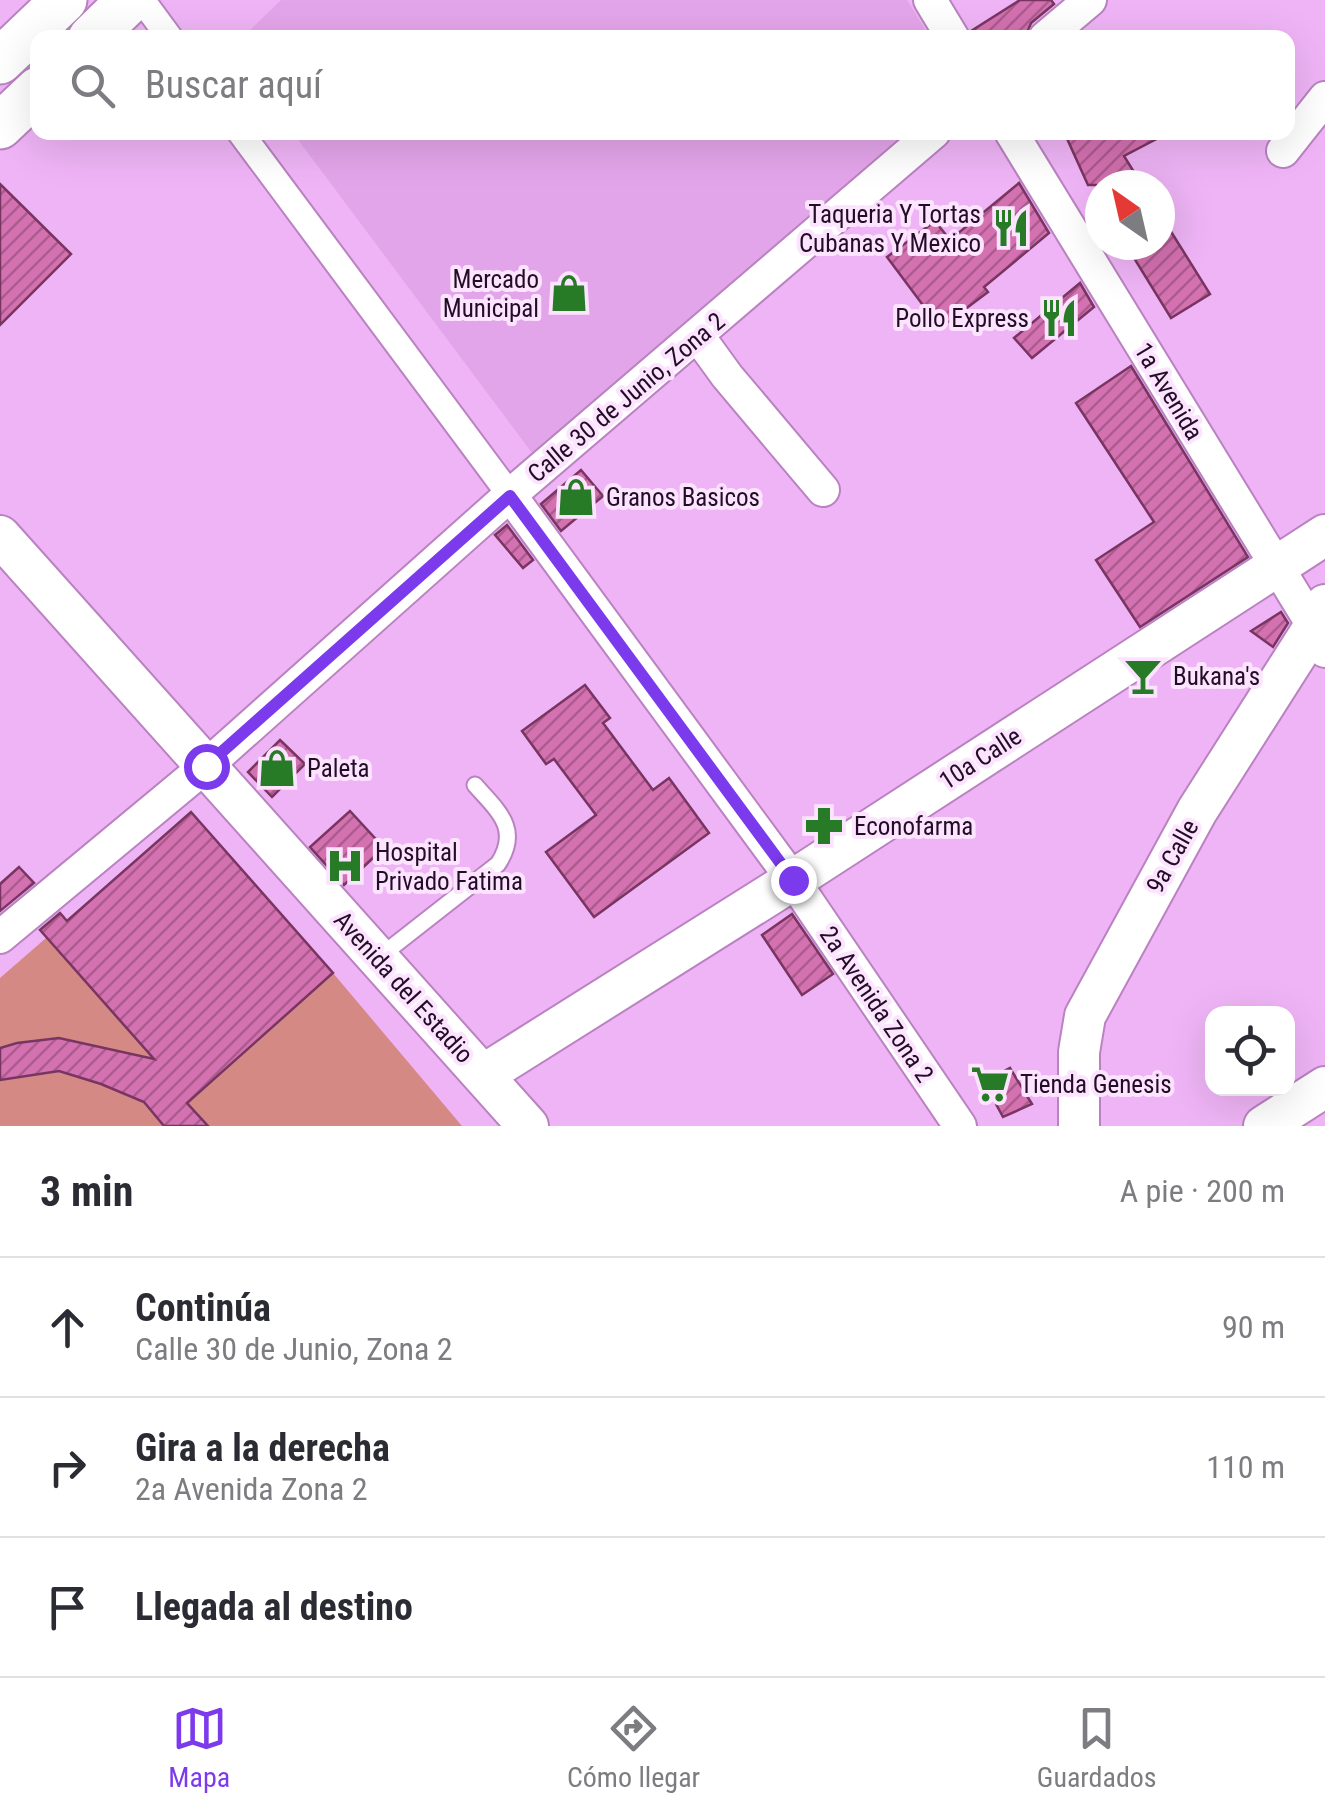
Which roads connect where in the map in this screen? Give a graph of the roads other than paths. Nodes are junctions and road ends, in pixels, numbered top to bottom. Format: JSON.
{"nodes":[{"id":1,"x":64,"y":0,"type":"edge"},
{"id":2,"x":130,"y":0,"type":"edge"},
{"id":3,"x":142,"y":0,"type":"edge"},
{"id":4,"x":930,"y":0,"type":"edge"},
{"id":5,"x":1090,"y":0,"type":"edge"},
{"id":6,"x":33,"y":30,"type":"edge"},
{"id":7,"x":100,"y":30,"type":"edge"},
{"id":8,"x":164,"y":30,"type":"edge"},
{"id":9,"x":948,"y":30,"type":"edge"},
{"id":10,"x":1054,"y":30,"type":"edge"},
{"id":11,"x":30,"y":32,"type":"edge"},
{"id":12,"x":0,"y":61,"type":"edge"},
{"id":13,"x":30,"y":98,"type":"edge"},
{"id":14,"x":1325,"y":98,"type":"edge"},
{"id":15,"x":0,"y":126,"type":"edge"},
{"id":16,"x":1295,"y":137,"type":"edge"},
{"id":17,"x":246,"y":140,"type":"edge"},
{"id":18,"x":925,"y":140,"type":"edge"},
{"id":19,"x":1017,"y":140,"type":"edge"},
{"id":20,"x":1292,"y":140,"type":"edge"},
{"id":21,"x":1283,"y":152,"type":"dead end"},
{"id":22,"x":698,"y":336,"type":"junction"},
{"id":23,"x":823,"y":490,"type":"dead end"},
{"id":24,"x":510,"y":496,"type":"junction"},
{"id":25,"x":1325,"y":535,"type":"edge"},
{"id":26,"x":0,"y":536,"type":"edge"},
{"id":27,"x":1275,"y":566,"type":"junction"},
{"id":28,"x":1321,"y":628,"type":"edge"},
{"id":29,"x":206,"y":766,"type":"junction"},
{"id":30,"x":475,"y":785,"type":"dead end"},
{"id":31,"x":793,"y":880,"type":"junction"},
{"id":32,"x":0,"y":937,"type":"edge"},
{"id":33,"x":378,"y":958,"type":"junction"},
{"id":34,"x":483,"y":1076,"type":"junction"},
{"id":35,"x":1325,"y":1088,"type":"edge"},
{"id":36,"x":528,"y":1126,"type":"edge"},
{"id":37,"x":960,"y":1126,"type":"edge"},
{"id":38,"x":1079,"y":1126,"type":"edge"},
{"id":39,"x":1264,"y":1126,"type":"edge"}],
"edges":[{"from":1,"to":6,"type":"main road"},
{"from":2,"to":7,"type":"main road"},
{"from":3,"to":8,"type":"street"},
{"from":4,"to":9,"type":"street"},
{"from":5,"to":10,"type":"street"},
{"from":11,"to":12,"type":"main road"},
{"from":13,"to":15,"type":"main road"},
{"from":14,"to":16,"type":"street"},
{"from":17,"to":24,"type":"street"},
{"from":18,"to":22,"type":"street","name":"Calle 30 de Junio, Zona 2"},
{"from":19,"to":27,"type":"street","name":"1a Avenida"},
{"from":20,"to":21,"type":"street"},
{"from":22,"to":23,"type":"street"},
{"from":22,"to":24,"type":"street","name":"Calle 30 de Junio, Zona 2"},
{"from":24,"to":29,"type":"street","name":"Calle 30 de Junio, Zona 2"},
{"from":24,"to":31,"type":"street","name":"2a Avenida Zona 2"},
{"from":25,"to":27,"type":"street","name":"10a Calle"},
{"from":26,"to":29,"type":"street","name":"Avenida del Estadio"},
{"from":27,"to":28,"type":"street","name":"1a Avenida"},
{"from":27,"to":31,"type":"street","name":"10a Calle"},
{"from":28,"to":38,"type":"street","name":"9a Calle"},
{"from":29,"to":32,"type":"street","name":"Calle 30 de Junio, Zona 2"},
{"from":29,"to":33,"type":"street","name":"Avenida del Estadio"},
{"from":30,"to":33,"type":"lane"},
{"from":31,"to":34,"type":"street","name":"10a Calle"},
{"from":31,"to":37,"type":"street","name":"2a Avenida Zona 2"},
{"from":33,"to":34,"type":"street","name":"Avenida del Estadio"},
{"from":34,"to":36,"type":"street","name":"Avenida del Estadio"},
{"from":35,"to":39,"type":"street"}]}
